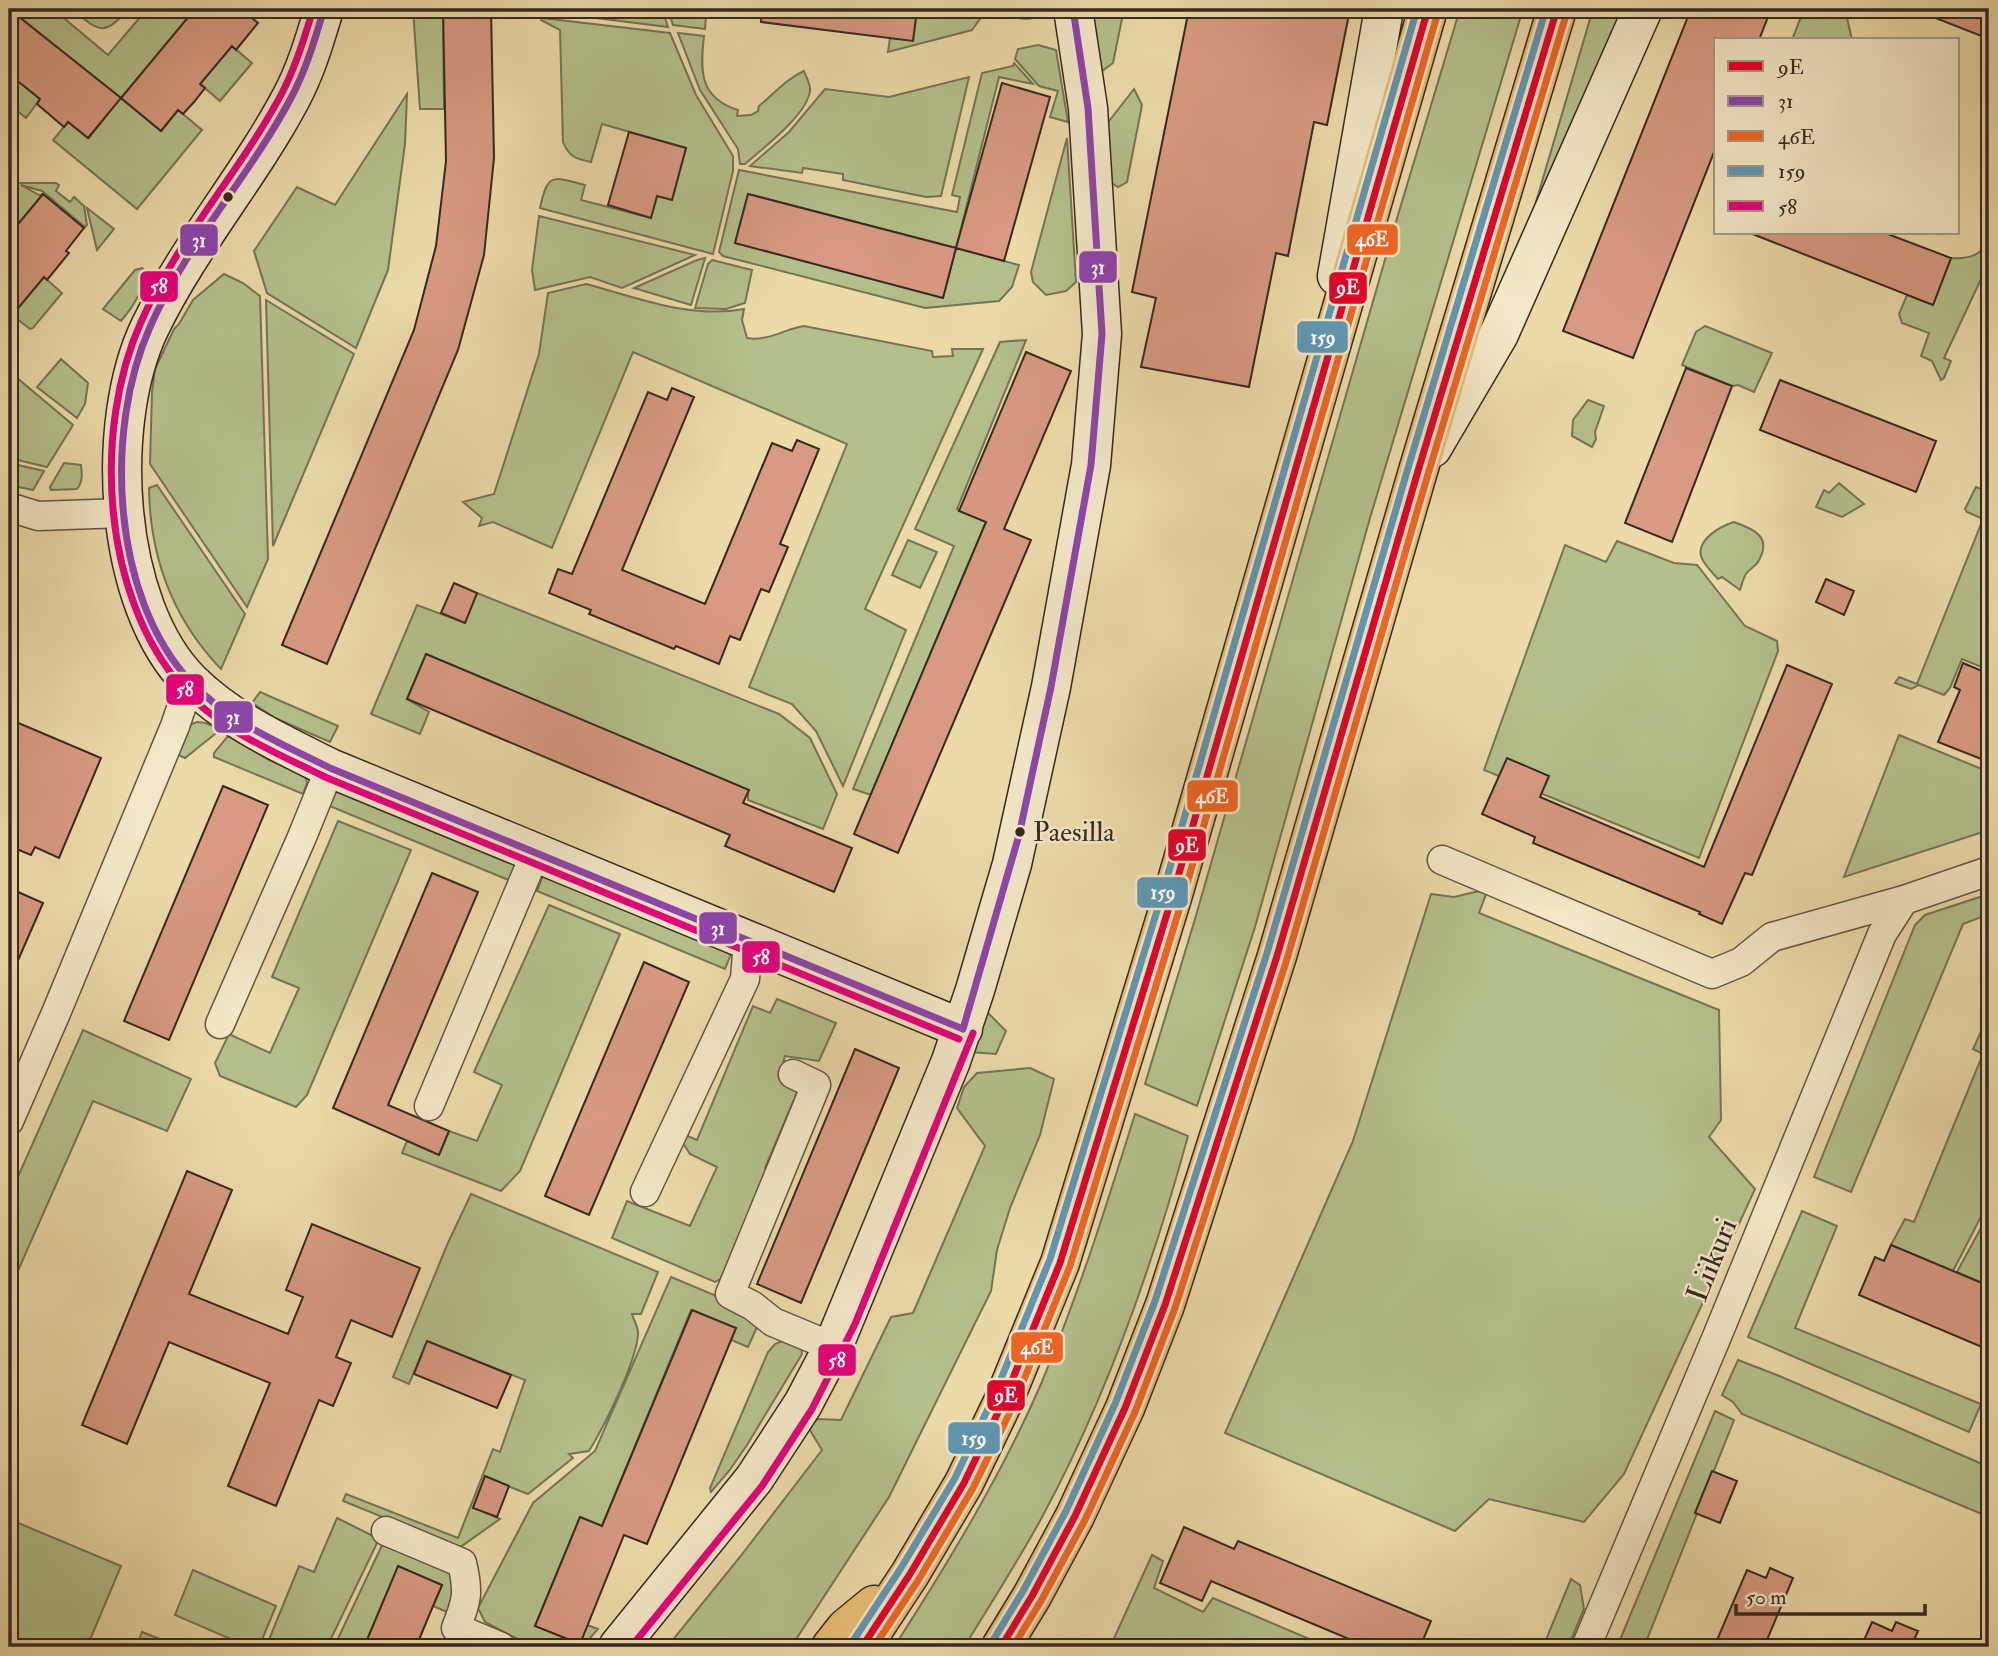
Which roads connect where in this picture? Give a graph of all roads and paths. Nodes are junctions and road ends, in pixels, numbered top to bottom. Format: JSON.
{"nodes":[{"id":1,"x":324,"y":9,"type":"edge"},
{"id":2,"x":1073,"y":9,"type":"edge"},
{"id":3,"x":1384,"y":9,"type":"edge"},
{"id":4,"x":1428,"y":9,"type":"edge"},
{"id":5,"x":1557,"y":9,"type":"edge"},
{"id":6,"x":1643,"y":9,"type":"edge"},
{"id":7,"x":1314,"y":408,"type":"junction"},
{"id":8,"x":1418,"y":471,"type":"junction"},
{"id":9,"x":9,"y":507,"type":"edge"},
{"id":10,"x":123,"y":513,"type":"junction"},
{"id":11,"x":190,"y":682,"type":"junction"},
{"id":12,"x":330,"y":768,"type":"junction"},
{"id":13,"x":534,"y":854,"type":"junction"},
{"id":14,"x":1442,"y":860,"type":"dead end"},
{"id":15,"x":1989,"y":871,"type":"edge"},
{"id":16,"x":1904,"y":900,"type":"junction"},
{"id":17,"x":748,"y":941,"type":"junction"},
{"id":18,"x":220,"y":1024,"type":"dead end"},
{"id":19,"x":963,"y":1029,"type":"junction"},
{"id":20,"x":793,"y":1074,"type":"dead end"},
{"id":21,"x":429,"y":1106,"type":"dead end"},
{"id":22,"x":9,"y":1121,"type":"edge"},
{"id":23,"x":645,"y":1192,"type":"dead end"},
{"id":24,"x":833,"y":1347,"type":"junction"},
{"id":25,"x":386,"y":1531,"type":"dead end"},
{"id":26,"x":910,"y":1574,"type":"junction"},
{"id":27,"x":452,"y":1638,"type":"edge"},
{"id":28,"x":501,"y":1647,"type":"edge"},
{"id":29,"x":618,"y":1647,"type":"edge"},
{"id":30,"x":831,"y":1647,"type":"edge"},
{"id":31,"x":862,"y":1647,"type":"edge"},
{"id":32,"x":1001,"y":1647,"type":"edge"},
{"id":33,"x":1586,"y":1647,"type":"edge"}],
"edges":[{"from":1,"to":10,"type":"street"},
{"from":2,"to":19,"type":"street"},
{"from":3,"to":7,"type":"street"},
{"from":4,"to":7,"type":"main road"},
{"from":5,"to":8,"type":"main road"},
{"from":6,"to":8,"type":"street"},
{"from":7,"to":26,"type":"main road"},
{"from":8,"to":32,"type":"main road"},
{"from":9,"to":10,"type":"street"},
{"from":10,"to":11,"type":"street"},
{"from":11,"to":12,"type":"street"},
{"from":11,"to":22,"type":"street"},
{"from":12,"to":13,"type":"street"},
{"from":12,"to":18,"type":"street"},
{"from":13,"to":17,"type":"street"},
{"from":13,"to":21,"type":"street"},
{"from":14,"to":16,"type":"street"},
{"from":15,"to":16,"type":"street"},
{"from":16,"to":33,"type":"street","name":"Liikuri"},
{"from":17,"to":19,"type":"street"},
{"from":17,"to":23,"type":"street"},
{"from":19,"to":24,"type":"street"},
{"from":20,"to":24,"type":"street"},
{"from":24,"to":29,"type":"street"},
{"from":25,"to":27,"type":"street"},
{"from":26,"to":30,"type":"main road"},
{"from":26,"to":31,"type":"main road"},
{"from":27,"to":28,"type":"street"}]}
